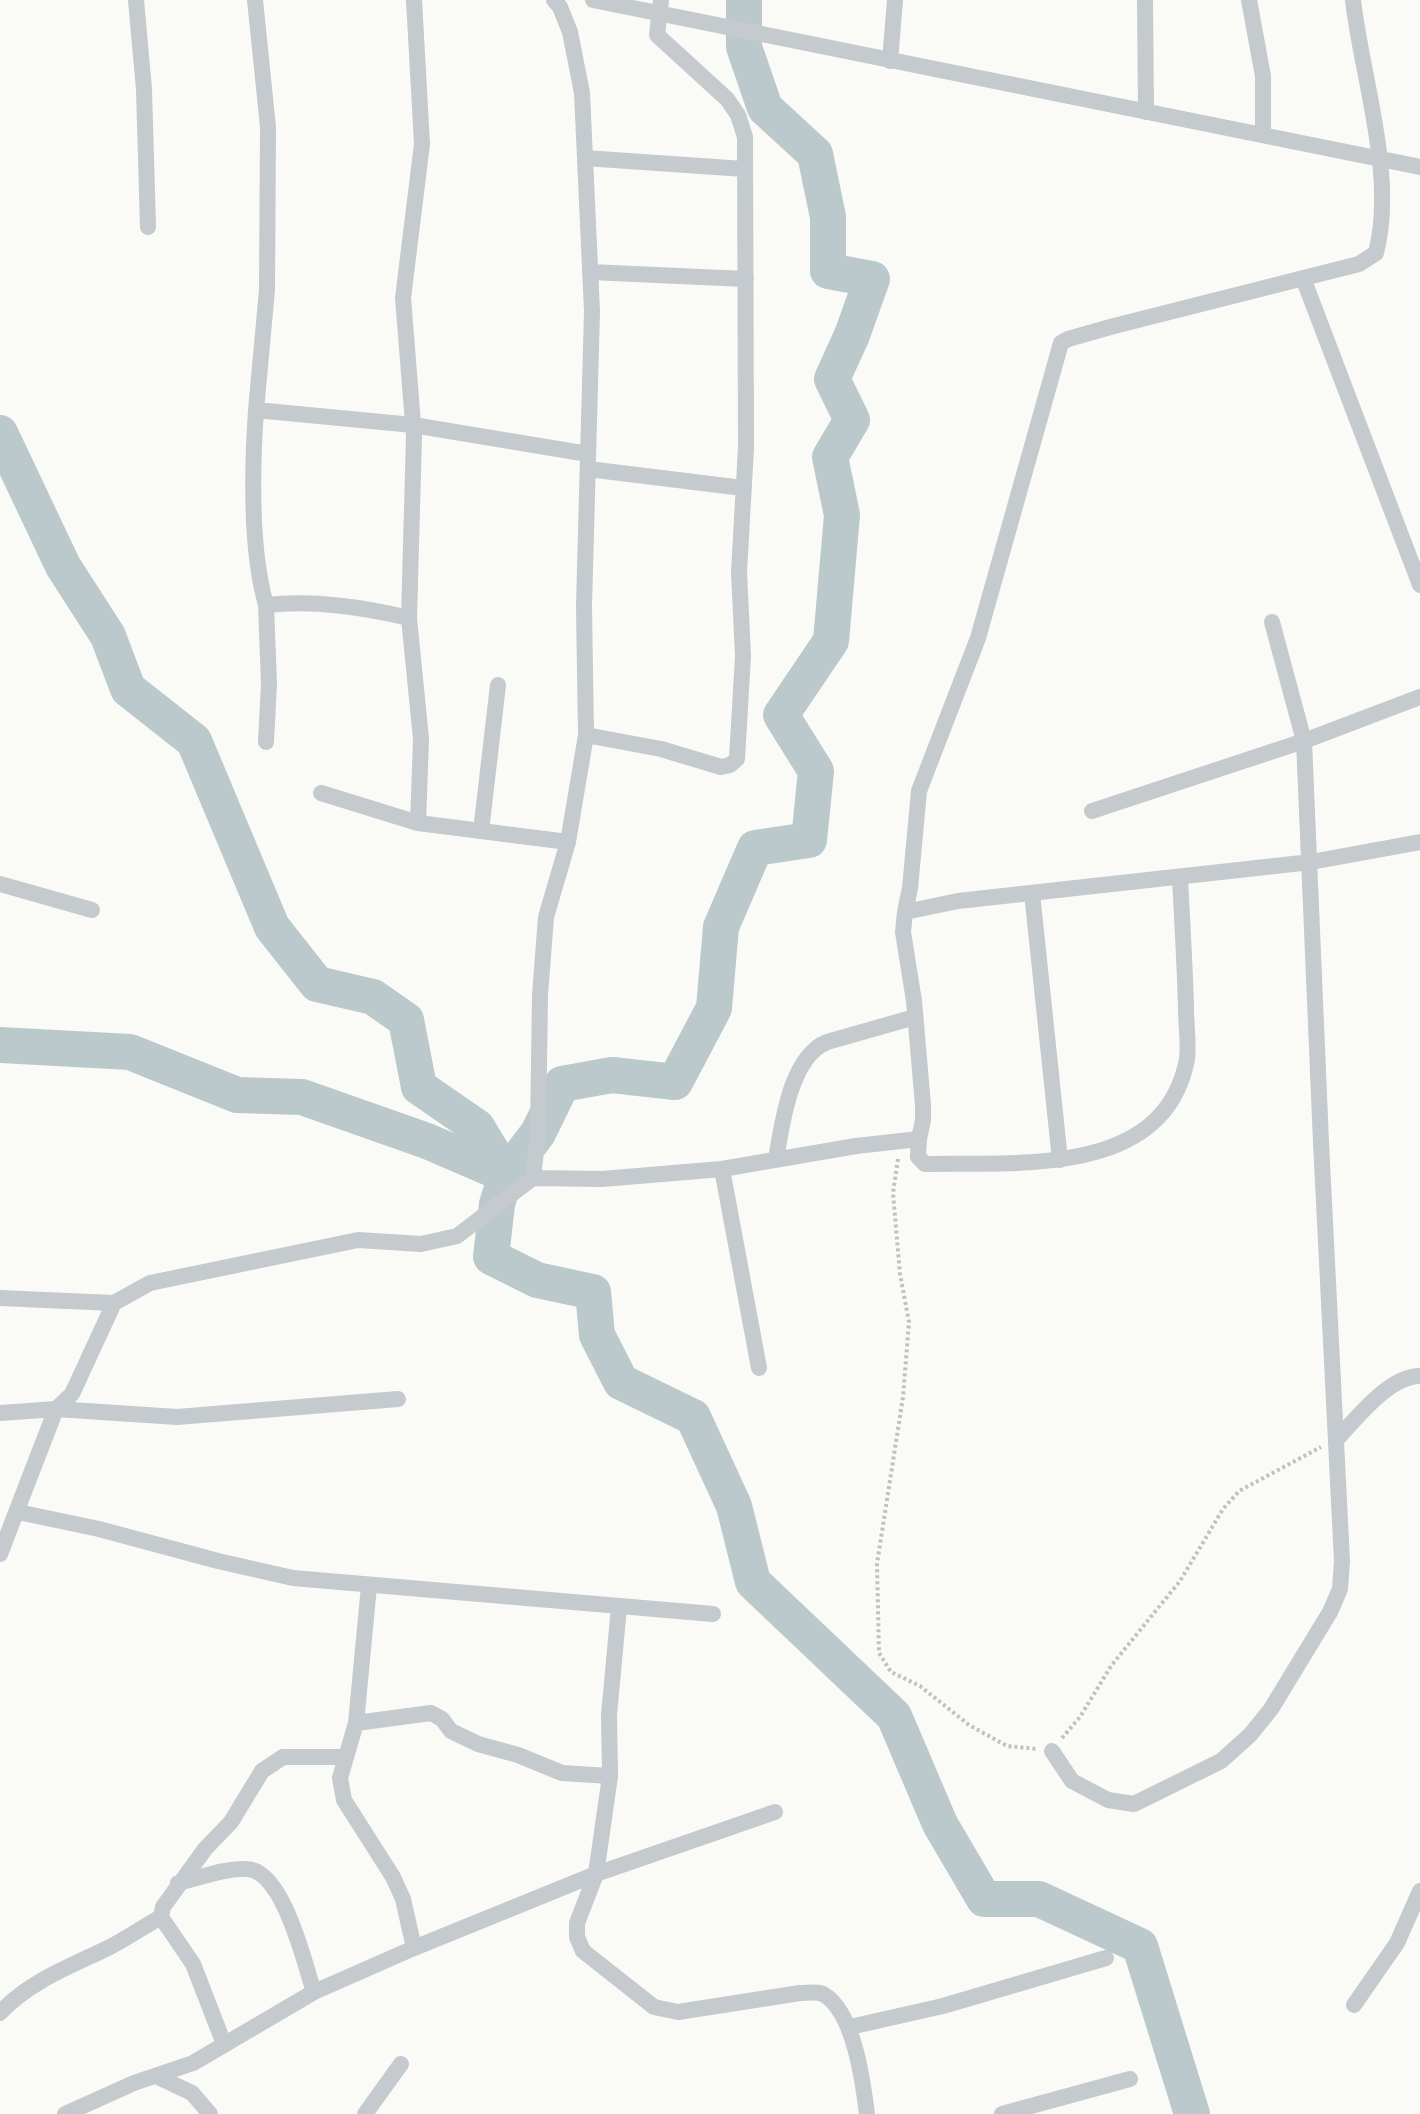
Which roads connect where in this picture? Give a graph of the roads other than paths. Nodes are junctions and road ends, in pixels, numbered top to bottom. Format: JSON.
{"nodes":[{"id":1,"x":136,"y":0,"type":"edge"},
{"id":2,"x":255,"y":0,"type":"edge"},
{"id":3,"x":414,"y":0,"type":"edge"},
{"id":4,"x":554,"y":0,"type":"edge"},
{"id":5,"x":593,"y":0,"type":"edge"},
{"id":6,"x":895,"y":0,"type":"edge"},
{"id":7,"x":1145,"y":0,"type":"edge"},
{"id":8,"x":1249,"y":0,"type":"edge"},
{"id":9,"x":1353,"y":0,"type":"edge"},
{"id":10,"x":661,"y":7,"type":"edge"},
{"id":11,"x":890,"y":61,"type":"junction"},
{"id":12,"x":1146,"y":112,"type":"junction"},
{"id":13,"x":1263,"y":135,"type":"junction"},
{"id":14,"x":585,"y":158,"type":"junction"},
{"id":15,"x":1379,"y":158,"type":"junction"},
{"id":16,"x":1420,"y":166,"type":"edge"},
{"id":17,"x":744,"y":169,"type":"junction"},
{"id":18,"x":148,"y":227,"type":"dead end"},
{"id":19,"x":590,"y":272,"type":"junction"},
{"id":20,"x":1303,"y":278,"type":"junction"},
{"id":21,"x":746,"y":279,"type":"junction"},
{"id":22,"x":256,"y":411,"type":"junction"},
{"id":23,"x":413,"y":424,"type":"junction"},
{"id":24,"x":588,"y":462,"type":"junction"},
{"id":25,"x":743,"y":488,"type":"junction"},
{"id":26,"x":1420,"y":585,"type":"edge"},
{"id":27,"x":266,"y":605,"type":"junction"},
{"id":28,"x":409,"y":618,"type":"junction"},
{"id":29,"x":1272,"y":622,"type":"dead end"},
{"id":30,"x":498,"y":685,"type":"dead end"},
{"id":31,"x":1420,"y":697,"type":"edge"},
{"id":32,"x":586,"y":735,"type":"junction"},
{"id":33,"x":1304,"y":741,"type":"junction"},
{"id":34,"x":266,"y":742,"type":"dead end"},
{"id":35,"x":321,"y":793,"type":"dead end"},
{"id":36,"x":1092,"y":811,"type":"dead end"},
{"id":37,"x":418,"y":823,"type":"junction"},
{"id":38,"x":481,"y":831,"type":"junction"},
{"id":39,"x":568,"y":842,"type":"junction"},
{"id":40,"x":1420,"y":842,"type":"edge"},
{"id":41,"x":1311,"y":862,"type":"junction"},
{"id":42,"x":1180,"y":877,"type":"junction"},
{"id":43,"x":0,"y":884,"type":"edge"},
{"id":44,"x":1032,"y":893,"type":"junction"},
{"id":45,"x":92,"y":910,"type":"dead end"},
{"id":46,"x":905,"y":912,"type":"junction"},
{"id":47,"x":915,"y":1017,"type":"junction"},
{"id":48,"x":919,"y":1139,"type":"junction"},
{"id":49,"x":776,"y":1159,"type":"junction"},
{"id":50,"x":1060,"y":1160,"type":"junction"},
{"id":51,"x":722,"y":1169,"type":"junction"},
{"id":52,"x":533,"y":1178,"type":"junction"},
{"id":53,"x":0,"y":1298,"type":"edge"},
{"id":54,"x":114,"y":1304,"type":"junction"},
{"id":55,"x":759,"y":1368,"type":"dead end"},
{"id":56,"x":1420,"y":1376,"type":"edge"},
{"id":57,"x":398,"y":1399,"type":"dead end"},
{"id":58,"x":56,"y":1409,"type":"junction"},
{"id":59,"x":0,"y":1413,"type":"edge"},
{"id":60,"x":1337,"y":1439,"type":"junction"},
{"id":61,"x":18,"y":1512,"type":"junction"},
{"id":62,"x":0,"y":1554,"type":"edge"},
{"id":63,"x":369,"y":1586,"type":"junction"},
{"id":64,"x":619,"y":1607,"type":"junction"},
{"id":65,"x":712,"y":1614,"type":"dead end"},
{"id":66,"x":356,"y":1723,"type":"junction"},
{"id":67,"x":1052,"y":1751,"type":"road end"},
{"id":68,"x":344,"y":1757,"type":"junction"},
{"id":69,"x":610,"y":1776,"type":"junction"},
{"id":70,"x":774,"y":1812,"type":"dead end"},
{"id":71,"x":596,"y":1874,"type":"junction"},
{"id":72,"x":178,"y":1883,"type":"junction"},
{"id":73,"x":1420,"y":1891,"type":"edge"},
{"id":74,"x":161,"y":1917,"type":"junction"},
{"id":75,"x":414,"y":1948,"type":"junction"},
{"id":76,"x":1106,"y":1958,"type":"dead end"},
{"id":77,"x":314,"y":1992,"type":"junction"},
{"id":78,"x":1354,"y":2005,"type":"dead end"},
{"id":79,"x":0,"y":2013,"type":"edge"},
{"id":80,"x":850,"y":2027,"type":"junction"},
{"id":81,"x":224,"y":2044,"type":"junction"},
{"id":82,"x":401,"y":2064,"type":"dead end"},
{"id":83,"x":156,"y":2076,"type":"junction"},
{"id":84,"x":1130,"y":2079,"type":"dead end"},
{"id":85,"x":862,"y":2112,"type":"edge"},
{"id":86,"x":65,"y":2114,"type":"edge"},
{"id":87,"x":210,"y":2114,"type":"edge"},
{"id":88,"x":365,"y":2114,"type":"edge"},
{"id":89,"x":1002,"y":2114,"type":"edge"}],
"edges":[{"from":1,"to":18,"type":"street"},
{"from":2,"to":22,"type":"street"},
{"from":3,"to":23,"type":"street"},
{"from":4,"to":14,"type":"street"},
{"from":5,"to":10,"type":"street"},
{"from":6,"to":11,"type":"street"},
{"from":7,"to":12,"type":"street"},
{"from":8,"to":13,"type":"street"},
{"from":9,"to":15,"type":"street"},
{"from":10,"to":11,"type":"street"},
{"from":10,"to":17,"type":"street"},
{"from":11,"to":12,"type":"street"},
{"from":12,"to":13,"type":"street"},
{"from":13,"to":15,"type":"street"},
{"from":14,"to":17,"type":"street"},
{"from":14,"to":19,"type":"street"},
{"from":15,"to":16,"type":"street"},
{"from":15,"to":20,"type":"street"},
{"from":17,"to":21,"type":"street"},
{"from":19,"to":21,"type":"street"},
{"from":19,"to":24,"type":"street"},
{"from":20,"to":26,"type":"street"},
{"from":20,"to":46,"type":"street"},
{"from":21,"to":25,"type":"street"},
{"from":22,"to":23,"type":"street"},
{"from":22,"to":27,"type":"street"},
{"from":23,"to":24,"type":"street"},
{"from":23,"to":28,"type":"street"},
{"from":24,"to":25,"type":"street"},
{"from":24,"to":32,"type":"street"},
{"from":25,"to":32,"type":"street"},
{"from":27,"to":28,"type":"street"},
{"from":27,"to":34,"type":"street"},
{"from":28,"to":37,"type":"street"},
{"from":29,"to":33,"type":"street"},
{"from":30,"to":38,"type":"street"},
{"from":31,"to":33,"type":"street"},
{"from":32,"to":39,"type":"street"},
{"from":33,"to":36,"type":"street"},
{"from":33,"to":41,"type":"street"},
{"from":35,"to":37,"type":"street"},
{"from":37,"to":38,"type":"street"},
{"from":38,"to":39,"type":"street"},
{"from":39,"to":52,"type":"street"},
{"from":40,"to":41,"type":"street"},
{"from":41,"to":42,"type":"street"},
{"from":41,"to":60,"type":"street"},
{"from":42,"to":44,"type":"street"},
{"from":42,"to":50,"type":"street"},
{"from":43,"to":45,"type":"street"},
{"from":44,"to":46,"type":"street"},
{"from":44,"to":50,"type":"street"},
{"from":46,"to":47,"type":"street"},
{"from":47,"to":48,"type":"street"},
{"from":47,"to":49,"type":"street"},
{"from":48,"to":49,"type":"street"},
{"from":48,"to":50,"type":"street"},
{"from":49,"to":51,"type":"street"},
{"from":51,"to":52,"type":"street"},
{"from":51,"to":55,"type":"street"},
{"from":52,"to":54,"type":"street"},
{"from":53,"to":54,"type":"street"},
{"from":54,"to":58,"type":"street"},
{"from":56,"to":60,"type":"street"},
{"from":57,"to":58,"type":"street"},
{"from":58,"to":59,"type":"street"},
{"from":58,"to":61,"type":"street"},
{"from":60,"to":67,"type":"street"},
{"from":61,"to":62,"type":"street"},
{"from":61,"to":63,"type":"street"},
{"from":63,"to":64,"type":"street"},
{"from":63,"to":66,"type":"street"},
{"from":64,"to":65,"type":"street"},
{"from":64,"to":69,"type":"street"},
{"from":66,"to":68,"type":"street"},
{"from":66,"to":69,"type":"street"},
{"from":68,"to":72,"type":"street"},
{"from":68,"to":75,"type":"street"},
{"from":69,"to":71,"type":"street"},
{"from":70,"to":71,"type":"street"},
{"from":71,"to":75,"type":"street"},
{"from":71,"to":80,"type":"street"},
{"from":72,"to":74,"type":"street"},
{"from":72,"to":77,"type":"street"},
{"from":73,"to":78,"type":"street"},
{"from":74,"to":79,"type":"street"},
{"from":74,"to":81,"type":"street"},
{"from":75,"to":77,"type":"street"},
{"from":76,"to":80,"type":"street"},
{"from":77,"to":81,"type":"street"},
{"from":80,"to":85,"type":"street"},
{"from":81,"to":83,"type":"street"},
{"from":82,"to":88,"type":"street"},
{"from":83,"to":86,"type":"street"},
{"from":83,"to":87,"type":"street"},
{"from":84,"to":89,"type":"street"}]}
